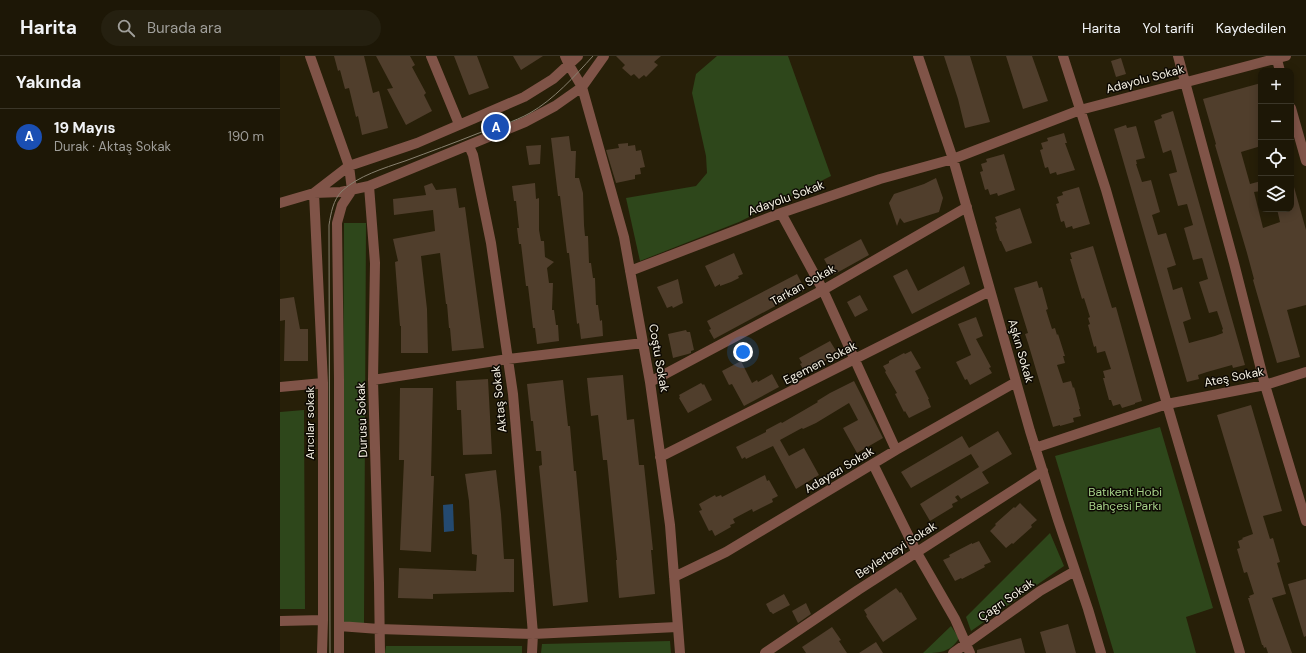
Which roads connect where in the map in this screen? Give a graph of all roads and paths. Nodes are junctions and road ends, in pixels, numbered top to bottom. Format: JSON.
{"nodes":[{"id":1,"x":310,"y":56,"type":"edge"},
{"id":2,"x":431,"y":56,"type":"edge"},
{"id":3,"x":578,"y":56,"type":"edge"},
{"id":4,"x":604,"y":56,"type":"edge"},
{"id":5,"x":918,"y":56,"type":"edge"},
{"id":6,"x":1063,"y":56,"type":"edge"},
{"id":7,"x":1178,"y":56,"type":"edge"},
{"id":8,"x":1280,"y":57,"type":"edge"},
{"id":9,"x":567,"y":60,"type":"edge"},
{"id":10,"x":1280,"y":68,"type":"edge"},
{"id":11,"x":1186,"y":82,"type":"junction"},
{"id":12,"x":582,"y":87,"type":"junction"},
{"id":13,"x":1080,"y":110,"type":"junction"},
{"id":14,"x":1294,"y":119,"type":"edge"},
{"id":15,"x":458,"y":124,"type":"junction"},
{"id":16,"x":468,"y":146,"type":"junction"},
{"id":17,"x":953,"y":159,"type":"junction"},
{"id":18,"x":1306,"y":161,"type":"edge"},
{"id":19,"x":349,"y":166,"type":"junction"},
{"id":20,"x":369,"y":186,"type":"junction"},
{"id":21,"x":352,"y":190,"type":"junction"},
{"id":22,"x":314,"y":193,"type":"junction"},
{"id":23,"x":280,"y":203,"type":"edge"},
{"id":24,"x":967,"y":207,"type":"junction"},
{"id":25,"x":781,"y":213,"type":"junction"},
{"id":26,"x":630,"y":271,"type":"junction"},
{"id":27,"x":823,"y":290,"type":"junction"},
{"id":28,"x":990,"y":291,"type":"junction"},
{"id":29,"x":643,"y":343,"type":"junction"},
{"id":30,"x":508,"y":359,"type":"junction"},
{"id":31,"x":855,"y":360,"type":"junction"},
{"id":32,"x":1306,"y":372,"type":"edge"},
{"id":33,"x":373,"y":380,"type":"junction"},
{"id":34,"x":650,"y":382,"type":"junction"},
{"id":35,"x":1016,"y":382,"type":"junction"},
{"id":36,"x":323,"y":383,"type":"junction"},
{"id":37,"x":1265,"y":386,"type":"junction"},
{"id":38,"x":280,"y":387,"type":"edge"},
{"id":39,"x":1166,"y":404,"type":"junction"},
{"id":40,"x":1035,"y":448,"type":"junction"},
{"id":41,"x":896,"y":450,"type":"junction"},
{"id":42,"x":660,"y":457,"type":"junction"},
{"id":43,"x":873,"y":464,"type":"junction"},
{"id":44,"x":1043,"y":470,"type":"junction"},
{"id":45,"x":1306,"y":521,"type":"edge"},
{"id":46,"x":917,"y":553,"type":"junction"},
{"id":47,"x":1075,"y":571,"type":"junction"},
{"id":48,"x":674,"y":578,"type":"junction"},
{"id":49,"x":323,"y":620,"type":"junction"},
{"id":50,"x":280,"y":621,"type":"edge"},
{"id":51,"x":339,"y":626,"type":"junction"},
{"id":52,"x":677,"y":627,"type":"junction"},
{"id":53,"x":379,"y":629,"type":"junction"},
{"id":54,"x":533,"y":634,"type":"junction"},
{"id":55,"x":968,"y":648,"type":"edge"},
{"id":56,"x":322,"y":653,"type":"edge"},
{"id":57,"x":339,"y":653,"type":"edge"},
{"id":58,"x":380,"y":653,"type":"edge"},
{"id":59,"x":532,"y":653,"type":"edge"},
{"id":60,"x":680,"y":653,"type":"edge"},
{"id":61,"x":765,"y":653,"type":"edge"},
{"id":62,"x":953,"y":653,"type":"edge"},
{"id":63,"x":1101,"y":653,"type":"edge"},
{"id":64,"x":1240,"y":653,"type":"edge"}],
"edges":[{"from":1,"to":19,"type":"street"},
{"from":2,"to":15,"type":"street"},
{"from":3,"to":9,"type":"street"},
{"from":4,"to":12,"type":"street"},
{"from":5,"to":17,"type":"street","name":"Aşkın Sokak"},
{"from":6,"to":13,"type":"street"},
{"from":7,"to":11,"type":"street"},
{"from":8,"to":10,"type":"street"},
{"from":8,"to":11,"type":"street","name":"Adayolu Sokak"},
{"from":9,"to":12,"type":"street","name":"Coştu Sokak"},
{"from":9,"to":15,"type":"street"},
{"from":11,"to":13,"type":"street","name":"Adayolu Sokak"},
{"from":11,"to":37,"type":"street"},
{"from":12,"to":16,"type":"street"},
{"from":12,"to":26,"type":"street","name":"Coştu Sokak"},
{"from":13,"to":17,"type":"street","name":"Adayolu Sokak"},
{"from":13,"to":39,"type":"street"},
{"from":14,"to":18,"type":"street"},
{"from":15,"to":19,"type":"street"},
{"from":16,"to":20,"type":"street"},
{"from":16,"to":30,"type":"street","name":"Aktaş Sokak"},
{"from":17,"to":24,"type":"street","name":"Aşkın Sokak"},
{"from":17,"to":25,"type":"street","name":"Adayolu Sokak"},
{"from":19,"to":21,"type":"street"},
{"from":19,"to":22,"type":"street"},
{"from":20,"to":21,"type":"street"},
{"from":20,"to":33,"type":"street","name":"Durusu Sokak"},
{"from":21,"to":22,"type":"street"},
{"from":21,"to":51,"type":"street"},
{"from":22,"to":23,"type":"street"},
{"from":22,"to":36,"type":"street","name":"Arıcılar sokak"},
{"from":24,"to":27,"type":"street","name":"Tarkan Sokak"},
{"from":24,"to":28,"type":"street","name":"Aşkın Sokak"},
{"from":25,"to":26,"type":"street","name":"Adayolu Sokak"},
{"from":25,"to":27,"type":"street"},
{"from":26,"to":29,"type":"street","name":"Coştu Sokak"},
{"from":27,"to":31,"type":"street"},
{"from":27,"to":34,"type":"street","name":"Tarkan Sokak"},
{"from":28,"to":31,"type":"street","name":"Egemen Sokak"},
{"from":28,"to":35,"type":"street","name":"Aşkın Sokak"},
{"from":29,"to":30,"type":"street"},
{"from":29,"to":34,"type":"street","name":"Coştu Sokak"},
{"from":30,"to":33,"type":"street"},
{"from":30,"to":54,"type":"street","name":"Aktaş Sokak"},
{"from":31,"to":41,"type":"street"},
{"from":31,"to":42,"type":"street","name":"Egemen Sokak"},
{"from":32,"to":37,"type":"street","name":"Ateş Sokak"},
{"from":33,"to":53,"type":"street","name":"Durusu Sokak"},
{"from":34,"to":42,"type":"street","name":"Coştu Sokak"},
{"from":35,"to":40,"type":"street","name":"Aşkın Sokak"},
{"from":35,"to":41,"type":"street","name":"Adayazı Sokak"},
{"from":36,"to":38,"type":"street"},
{"from":36,"to":49,"type":"street","name":"Arıcılar sokak"},
{"from":37,"to":39,"type":"street","name":"Ateş Sokak"},
{"from":37,"to":45,"type":"street"},
{"from":39,"to":40,"type":"street","name":"Ateş Sokak"},
{"from":39,"to":64,"type":"street"},
{"from":40,"to":44,"type":"street","name":"Aşkın Sokak"},
{"from":41,"to":43,"type":"street","name":"Adayazı Sokak"},
{"from":42,"to":48,"type":"street","name":"Coştu Sokak"},
{"from":43,"to":46,"type":"street"},
{"from":43,"to":48,"type":"street","name":"Adayazı Sokak"},
{"from":44,"to":46,"type":"street","name":"Beylerbeyi Sokak"},
{"from":44,"to":47,"type":"street","name":"Aşkın Sokak"},
{"from":46,"to":55,"type":"street"},
{"from":46,"to":61,"type":"street","name":"Beylerbeyi Sokak"},
{"from":47,"to":55,"type":"street","name":"Çagrı Sokak"},
{"from":47,"to":63,"type":"street","name":"Aşkın Sokak"},
{"from":48,"to":52,"type":"street","name":"Coştu Sokak"},
{"from":49,"to":50,"type":"street"},
{"from":49,"to":56,"type":"street","name":"Arıcılar sokak"},
{"from":51,"to":53,"type":"street"},
{"from":51,"to":57,"type":"street"},
{"from":52,"to":54,"type":"street"},
{"from":52,"to":60,"type":"street","name":"Coştu Sokak"},
{"from":53,"to":54,"type":"street"},
{"from":53,"to":58,"type":"street","name":"Durusu Sokak"},
{"from":54,"to":59,"type":"street","name":"Aktaş Sokak"},
{"from":55,"to":62,"type":"street","name":"Çagrı Sokak"}]}
